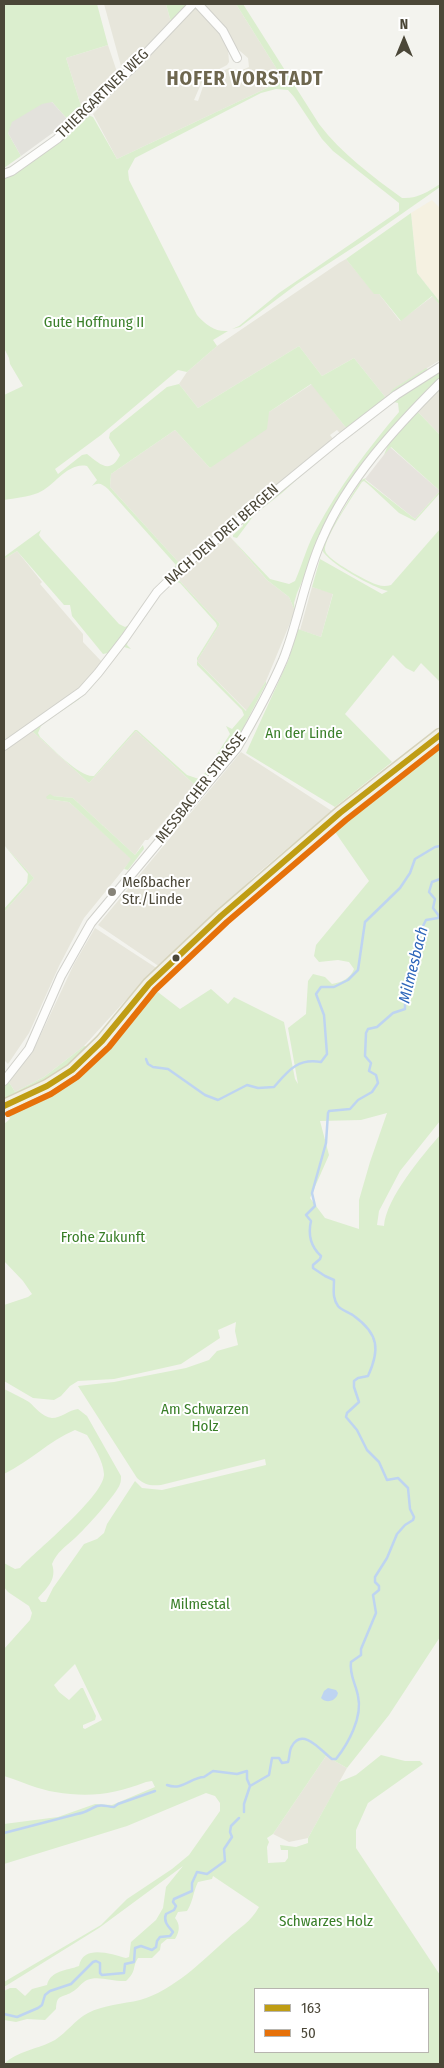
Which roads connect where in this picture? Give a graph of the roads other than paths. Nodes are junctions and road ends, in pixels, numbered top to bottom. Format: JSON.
{"nodes":[{"id":1,"x":193,"y":4,"type":"edge"},
{"id":2,"x":198,"y":4,"type":"edge"},
{"id":3,"x":237,"y":58,"type":"dead end"},
{"id":4,"x":4,"y":174,"type":"edge"},
{"id":5,"x":440,"y":367,"type":"edge"},
{"id":6,"x":440,"y":383,"type":"edge"},
{"id":7,"x":440,"y":735,"type":"edge"},
{"id":8,"x":4,"y":746,"type":"edge"},
{"id":9,"x":4,"y":1082,"type":"edge"},
{"id":10,"x":4,"y":1106,"type":"edge"}],
"edges":[{"from":1,"to":4,"type":"street","name":"THIERGARTNER WEG"},
{"from":2,"to":3,"type":"street"},
{"from":5,"to":8,"type":"street","name":"NACH DEN DREI BERGEN"},
{"from":6,"to":9,"type":"street","name":"MESSBACHER STRASSE"},
{"from":7,"to":10,"type":"main road"}]}
